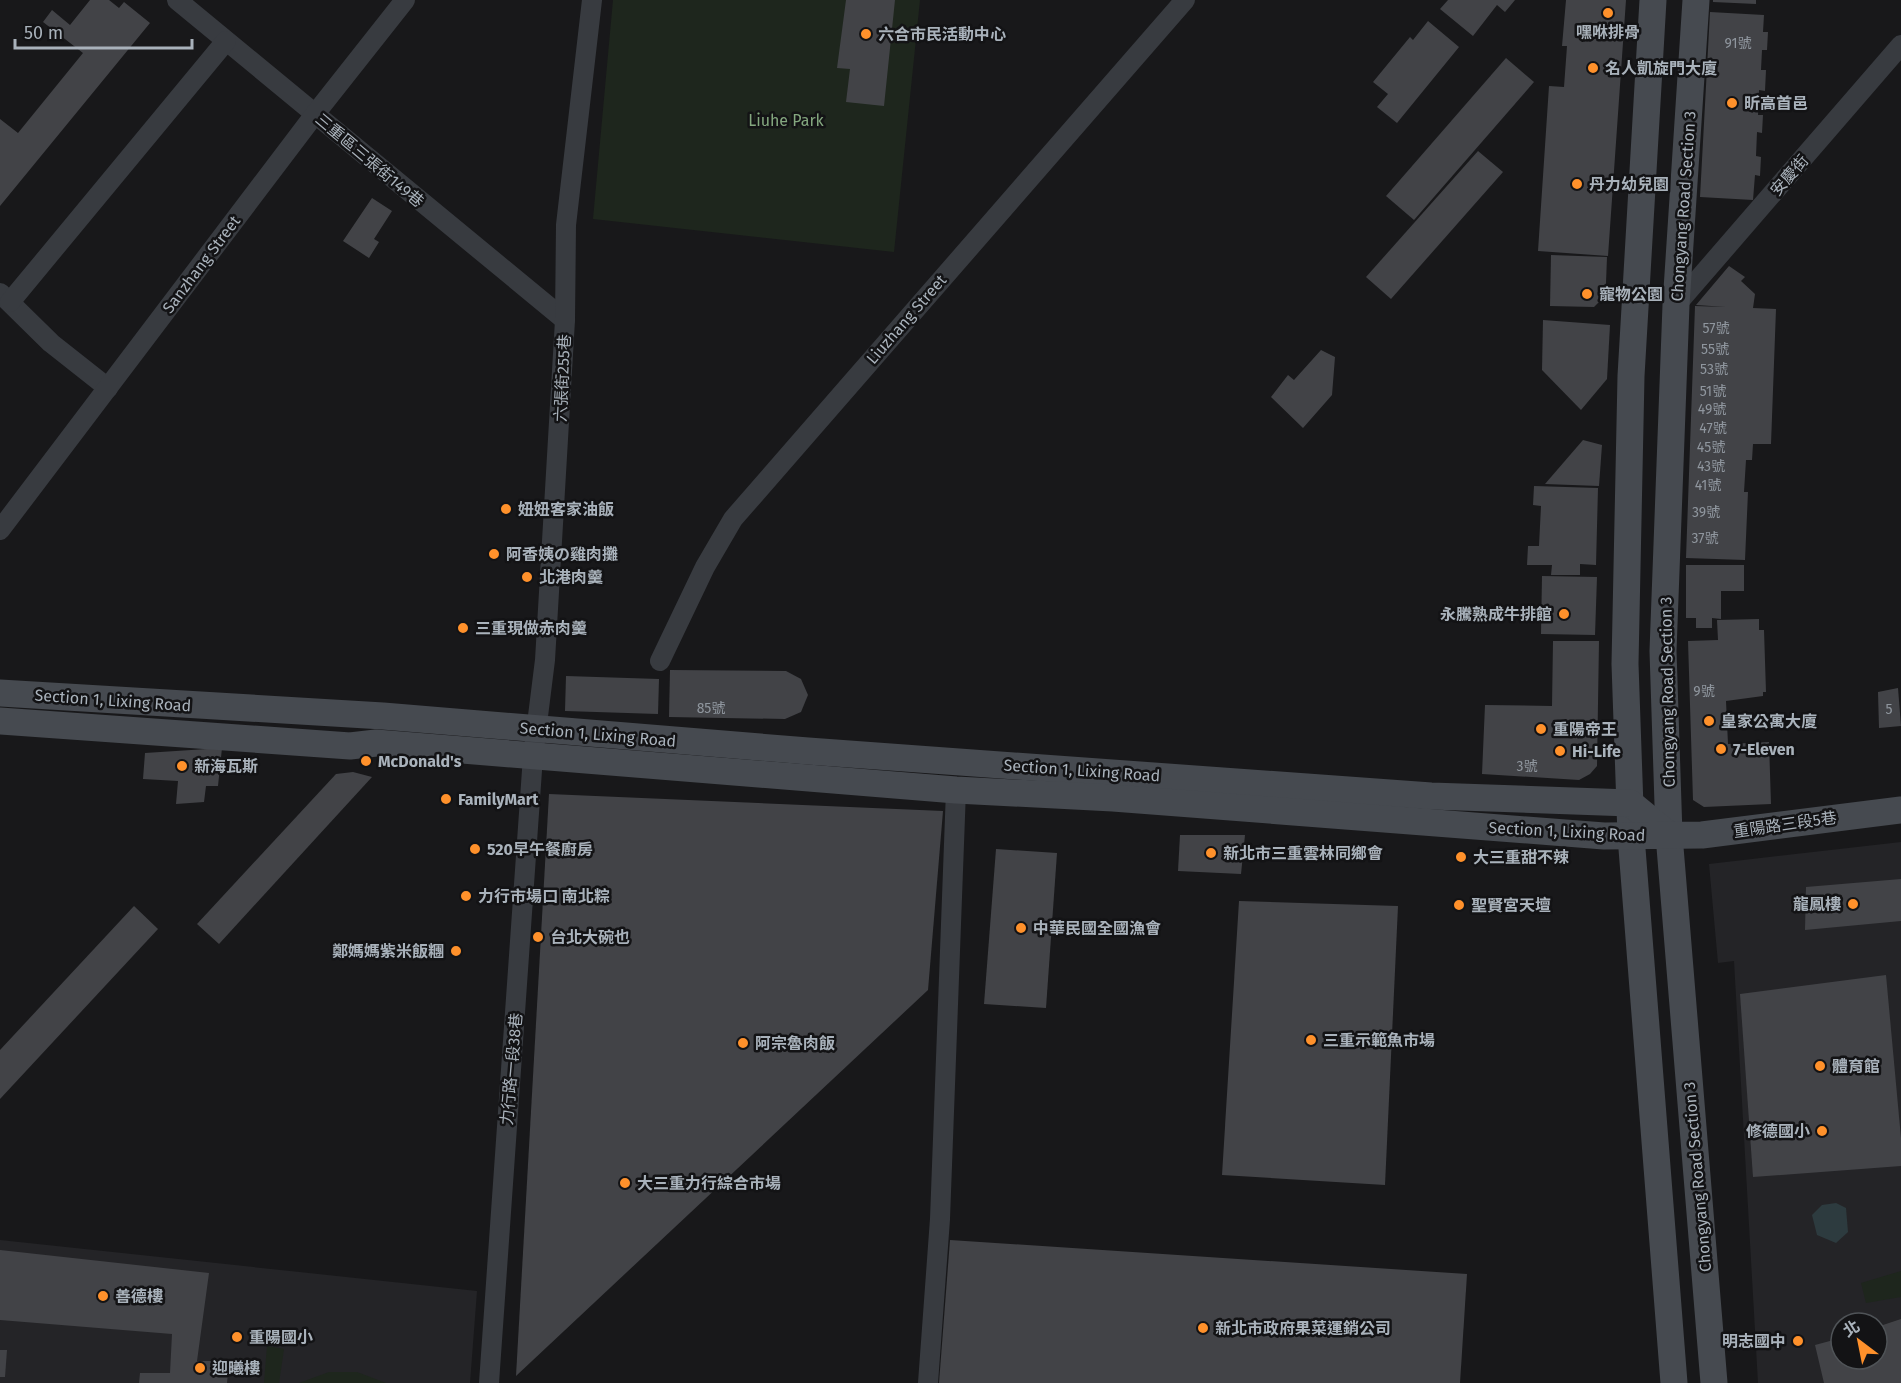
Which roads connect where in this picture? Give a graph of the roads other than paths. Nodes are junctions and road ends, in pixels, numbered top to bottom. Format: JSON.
{"nodes":[{"id":1,"x":177,"y":0,"type":"edge"},
{"id":2,"x":405,"y":0,"type":"edge"},
{"id":3,"x":592,"y":0,"type":"edge"},
{"id":4,"x":1185,"y":0,"type":"edge"},
{"id":5,"x":1653,"y":0,"type":"edge"},
{"id":6,"x":1696,"y":0,"type":"edge"},
{"id":7,"x":226,"y":40,"type":"junction"},
{"id":8,"x":1901,"y":45,"type":"edge"},
{"id":9,"x":315,"y":114,"type":"junction"},
{"id":10,"x":5,"y":298,"type":"edge"},
{"id":11,"x":1676,"y":305,"type":"junction"},
{"id":12,"x":565,"y":320,"type":"junction"},
{"id":13,"x":108,"y":388,"type":"junction"},
{"id":14,"x":0,"y":530,"type":"edge"},
{"id":15,"x":660,"y":661,"type":"dead end"},
{"id":16,"x":0,"y":693,"type":"edge"},
{"id":17,"x":0,"y":722,"type":"edge"},
{"id":18,"x":537,"y":729,"type":"junction"},
{"id":19,"x":534,"y":756,"type":"junction"},
{"id":20,"x":956,"y":790,"type":"junction"},
{"id":21,"x":1630,"y":803,"type":"junction"},
{"id":22,"x":1901,"y":810,"type":"edge"},
{"id":23,"x":1669,"y":835,"type":"junction"},
{"id":24,"x":1631,"y":836,"type":"junction"},
{"id":25,"x":489,"y":1383,"type":"edge"},
{"id":26,"x":928,"y":1383,"type":"edge"},
{"id":27,"x":1674,"y":1383,"type":"edge"},
{"id":28,"x":1714,"y":1383,"type":"edge"}],
"edges":[{"from":1,"to":7,"type":"street","name":"三重區三張街149巷"},
{"from":2,"to":9,"type":"street","name":"Sanzhang Street"},
{"from":3,"to":12,"type":"street","name":"六張街255巷"},
{"from":4,"to":15,"type":"street","name":"Liuzhang Street"},
{"from":5,"to":21,"type":"street"},
{"from":6,"to":11,"type":"street","name":"Chongyang Road Section 3"},
{"from":7,"to":9,"type":"street","name":"三重區三張街149巷"},
{"from":7,"to":10,"type":"street"},
{"from":8,"to":11,"type":"street","name":"安慶街"},
{"from":9,"to":12,"type":"street","name":"三重區三張街149巷"},
{"from":9,"to":13,"type":"street","name":"Sanzhang Street"},
{"from":10,"to":13,"type":"street"},
{"from":11,"to":23,"type":"street","name":"Chongyang Road Section 3"},
{"from":12,"to":18,"type":"street","name":"六張街255巷"},
{"from":13,"to":14,"type":"street","name":"Sanzhang Street"},
{"from":16,"to":18,"type":"street","name":"Section 1, Lixing Road"},
{"from":17,"to":19,"type":"street","name":"Section 1, Lixing Road"},
{"from":18,"to":19,"type":"street","name":"六張街255巷"},
{"from":18,"to":21,"type":"street","name":"Section 1, Lixing Road"},
{"from":19,"to":20,"type":"street","name":"Section 1, Lixing Road"},
{"from":19,"to":25,"type":"street","name":"力行路一段38巷"},
{"from":20,"to":24,"type":"street","name":"Section 1, Lixing Road"},
{"from":20,"to":26,"type":"street"},
{"from":21,"to":23,"type":"street","name":"Section 1, Lixing Road"},
{"from":21,"to":24,"type":"street"},
{"from":22,"to":23,"type":"street","name":"重陽路三段5巷"},
{"from":23,"to":24,"type":"street","name":"Section 1, Lixing Road"},
{"from":23,"to":28,"type":"street","name":"Chongyang Road Section 3"},
{"from":24,"to":27,"type":"street"}]}
